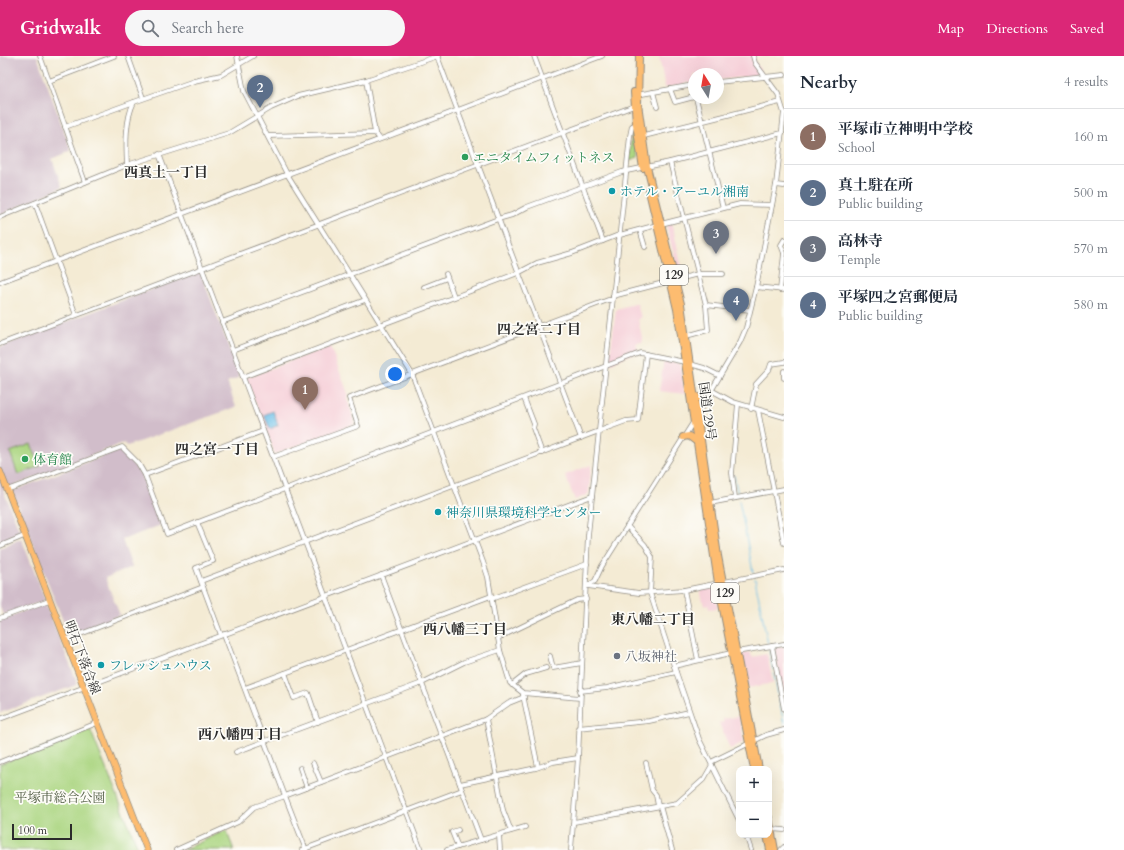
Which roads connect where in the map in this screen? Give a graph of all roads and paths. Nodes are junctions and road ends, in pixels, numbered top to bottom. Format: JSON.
{"nodes":[{"id":1,"x":40,"y":56,"type":"edge"},
{"id":2,"x":114,"y":56,"type":"edge"},
{"id":3,"x":128,"y":56,"type":"edge"},
{"id":4,"x":237,"y":56,"type":"edge"},
{"id":5,"x":253,"y":56,"type":"edge"},
{"id":6,"x":438,"y":56,"type":"edge"},
{"id":7,"x":534,"y":56,"type":"edge"},
{"id":8,"x":602,"y":56,"type":"edge"},
{"id":9,"x":634,"y":56,"type":"edge"},
{"id":10,"x":638,"y":56,"type":"edge"},
{"id":11,"x":753,"y":56,"type":"edge"},
{"id":12,"x":238,"y":66,"type":"junction"},
{"id":13,"x":784,"y":75,"type":"edge"},
{"id":14,"x":766,"y":77,"type":"junction"},
{"id":15,"x":543,"y":78,"type":"junction"},
{"id":16,"x":366,"y":80,"type":"junction"},
{"id":17,"x":49,"y":81,"type":"junction"},
{"id":18,"x":724,"y":81,"type":"edge"},
{"id":19,"x":688,"y":87,"type":"edge"},
{"id":20,"x":670,"y":89,"type":"junction"},
{"id":21,"x":653,"y":92,"type":"junction"},
{"id":22,"x":636,"y":95,"type":"junction"},
{"id":23,"x":143,"y":98,"type":"junction"},
{"id":24,"x":688,"y":99,"type":"edge"},
{"id":25,"x":134,"y":102,"type":"junction"},
{"id":26,"x":780,"y":102,"type":"junction"},
{"id":27,"x":697,"y":104,"type":"edge"},
{"id":28,"x":634,"y":106,"type":"junction"},
{"id":29,"x":657,"y":107,"type":"dead end"},
{"id":30,"x":457,"y":111,"type":"junction"},
{"id":31,"x":784,"y":112,"type":"edge"},
{"id":32,"x":257,"y":117,"type":"junction"},
{"id":33,"x":702,"y":122,"type":"junction"},
{"id":34,"x":636,"y":124,"type":"junction"},
{"id":35,"x":65,"y":127,"type":"junction"},
{"id":36,"x":563,"y":132,"type":"junction"},
{"id":37,"x":375,"y":133,"type":"junction"},
{"id":38,"x":782,"y":134,"type":"junction"},
{"id":39,"x":268,"y":136,"type":"junction"},
{"id":40,"x":640,"y":137,"type":"junction"},
{"id":41,"x":380,"y":139,"type":"junction"},
{"id":42,"x":709,"y":152,"type":"junction"},
{"id":43,"x":159,"y":154,"type":"junction"},
{"id":44,"x":670,"y":162,"type":"junction"},
{"id":45,"x":477,"y":164,"type":"junction"},
{"id":46,"x":126,"y":165,"type":"junction"},
{"id":47,"x":645,"y":167,"type":"junction"},
{"id":48,"x":627,"y":171,"type":"junction"},
{"id":49,"x":287,"y":174,"type":"junction"},
{"id":50,"x":85,"y":182,"type":"junction"},
{"id":51,"x":776,"y":185,"type":"junction"},
{"id":52,"x":584,"y":186,"type":"junction"},
{"id":53,"x":784,"y":186,"type":"edge"},
{"id":54,"x":35,"y":203,"type":"junction"},
{"id":55,"x":772,"y":205,"type":"junction"},
{"id":56,"x":724,"y":208,"type":"junction"},
{"id":57,"x":182,"y":214,"type":"junction"},
{"id":58,"x":0,"y":217,"type":"edge"},
{"id":59,"x":685,"y":218,"type":"junction"},
{"id":60,"x":498,"y":219,"type":"junction"},
{"id":61,"x":318,"y":224,"type":"junction"},
{"id":62,"x":659,"y":224,"type":"junction"},
{"id":63,"x":640,"y":230,"type":"junction"},
{"id":64,"x":619,"y":235,"type":"junction"},
{"id":65,"x":784,"y":240,"type":"edge"},
{"id":66,"x":604,"y":241,"type":"junction"},
{"id":67,"x":645,"y":247,"type":"dead end"},
{"id":68,"x":784,"y":254,"type":"edge"},
{"id":69,"x":56,"y":261,"type":"junction"},
{"id":70,"x":202,"y":268,"type":"junction"},
{"id":71,"x":783,"y":271,"type":"edge"},
{"id":72,"x":518,"y":273,"type":"junction"},
{"id":73,"x":350,"y":274,"type":"junction"},
{"id":74,"x":698,"y":274,"type":"junction"},
{"id":75,"x":723,"y":274,"type":"dead end"},
{"id":76,"x":673,"y":280,"type":"junction"},
{"id":77,"x":0,"y":282,"type":"edge"},
{"id":78,"x":424,"y":287,"type":"dead end"},
{"id":79,"x":756,"y":288,"type":"junction"},
{"id":80,"x":782,"y":290,"type":"edge"},
{"id":81,"x":454,"y":297,"type":"junction"},
{"id":82,"x":612,"y":298,"type":"junction"},
{"id":83,"x":365,"y":300,"type":"junction"},
{"id":84,"x":706,"y":305,"type":"junction"},
{"id":85,"x":750,"y":310,"type":"junction"},
{"id":86,"x":76,"y":315,"type":"junction"},
{"id":87,"x":222,"y":322,"type":"junction"},
{"id":88,"x":381,"y":324,"type":"junction"},
{"id":89,"x":538,"y":327,"type":"junction"},
{"id":90,"x":686,"y":336,"type":"junction"},
{"id":91,"x":0,"y":344,"type":"edge"},
{"id":92,"x":233,"y":350,"type":"junction"},
{"id":93,"x":646,"y":354,"type":"junction"},
{"id":94,"x":784,"y":362,"type":"edge"},
{"id":95,"x":687,"y":363,"type":"junction"},
{"id":96,"x":605,"y":368,"type":"junction"},
{"id":97,"x":784,"y":371,"type":"edge"},
{"id":98,"x":412,"y":374,"type":"junction"},
{"id":99,"x":720,"y":376,"type":"junction"},
{"id":100,"x":243,"y":377,"type":"junction"},
{"id":101,"x":784,"y":378,"type":"edge"},
{"id":102,"x":560,"y":384,"type":"junction"},
{"id":103,"x":711,"y":390,"type":"junction"},
{"id":104,"x":694,"y":394,"type":"junction"},
{"id":105,"x":524,"y":398,"type":"junction"},
{"id":106,"x":706,"y":399,"type":"junction"},
{"id":107,"x":738,"y":404,"type":"junction"},
{"id":108,"x":751,"y":409,"type":"junction"},
{"id":109,"x":758,"y":410,"type":"junction"},
{"id":110,"x":697,"y":415,"type":"junction"},
{"id":111,"x":784,"y":417,"type":"edge"},
{"id":112,"x":694,"y":422,"type":"junction"},
{"id":113,"x":263,"y":431,"type":"junction"},
{"id":114,"x":599,"y":431,"type":"junction"},
{"id":115,"x":434,"y":432,"type":"junction"},
{"id":116,"x":683,"y":437,"type":"junction"},
{"id":117,"x":581,"y":438,"type":"junction"},
{"id":118,"x":697,"y":442,"type":"junction"},
{"id":119,"x":542,"y":453,"type":"junction"},
{"id":120,"x":273,"y":457,"type":"junction"},
{"id":121,"x":0,"y":471,"type":"edge"},
{"id":122,"x":145,"y":475,"type":"junction"},
{"id":123,"x":455,"y":485,"type":"junction"},
{"id":124,"x":285,"y":488,"type":"junction"},
{"id":125,"x":784,"y":489,"type":"edge"},
{"id":126,"x":7,"y":490,"type":"junction"},
{"id":127,"x":774,"y":491,"type":"junction"},
{"id":128,"x":592,"y":496,"type":"junction"},
{"id":129,"x":735,"y":498,"type":"junction"},
{"id":130,"x":710,"y":503,"type":"junction"},
{"id":131,"x":197,"y":522,"type":"junction"},
{"id":132,"x":627,"y":526,"type":"junction"},
{"id":133,"x":24,"y":536,"type":"junction"},
{"id":134,"x":476,"y":540,"type":"junction"},
{"id":135,"x":305,"y":542,"type":"junction"},
{"id":136,"x":784,"y":543,"type":"edge"},
{"id":137,"x":0,"y":546,"type":"edge"},
{"id":138,"x":587,"y":564,"type":"junction"},
{"id":139,"x":784,"y":570,"type":"edge"},
{"id":140,"x":381,"y":575,"type":"junction"},
{"id":141,"x":201,"y":581,"type":"junction"},
{"id":142,"x":720,"y":582,"type":"junction"},
{"id":143,"x":587,"y":586,"type":"junction"},
{"id":144,"x":203,"y":587,"type":"junction"},
{"id":145,"x":684,"y":590,"type":"junction"},
{"id":146,"x":650,"y":593,"type":"junction"},
{"id":147,"x":325,"y":596,"type":"junction"},
{"id":148,"x":491,"y":598,"type":"junction"},
{"id":149,"x":586,"y":599,"type":"junction"},
{"id":150,"x":49,"y":600,"type":"junction"},
{"id":151,"x":0,"y":618,"type":"edge"},
{"id":152,"x":402,"y":629,"type":"junction"},
{"id":153,"x":223,"y":635,"type":"junction"},
{"id":154,"x":498,"y":638,"type":"junction"},
{"id":155,"x":65,"y":640,"type":"junction"},
{"id":156,"x":784,"y":644,"type":"edge"},
{"id":157,"x":772,"y":646,"type":"junction"},
{"id":158,"x":346,"y":650,"type":"junction"},
{"id":159,"x":500,"y":650,"type":"junction"},
{"id":160,"x":733,"y":652,"type":"junction"},
{"id":161,"x":550,"y":656,"type":"dead end"},
{"id":162,"x":698,"y":660,"type":"junction"},
{"id":163,"x":582,"y":664,"type":"junction"},
{"id":164,"x":674,"y":666,"type":"junction"},
{"id":165,"x":546,"y":668,"type":"dead end"},
{"id":166,"x":676,"y":672,"type":"junction"},
{"id":167,"x":285,"y":673,"type":"junction"},
{"id":168,"x":422,"y":683,"type":"junction"},
{"id":169,"x":512,"y":684,"type":"junction"},
{"id":170,"x":83,"y":688,"type":"junction"},
{"id":171,"x":245,"y":688,"type":"junction"},
{"id":172,"x":580,"y":691,"type":"junction"},
{"id":173,"x":523,"y":695,"type":"junction"},
{"id":174,"x":580,"y":698,"type":"junction"},
{"id":175,"x":366,"y":704,"type":"junction"},
{"id":176,"x":784,"y":709,"type":"edge"},
{"id":177,"x":689,"y":712,"type":"junction"},
{"id":178,"x":0,"y":719,"type":"edge"},
{"id":179,"x":486,"y":719,"type":"junction"},
{"id":180,"x":318,"y":722,"type":"junction"},
{"id":181,"x":96,"y":723,"type":"junction"},
{"id":182,"x":578,"y":728,"type":"junction"},
{"id":183,"x":784,"y":730,"type":"edge"},
{"id":184,"x":442,"y":737,"type":"junction"},
{"id":185,"x":265,"y":741,"type":"junction"},
{"id":186,"x":751,"y":741,"type":"junction"},
{"id":187,"x":236,"y":752,"type":"dead end"},
{"id":188,"x":387,"y":758,"type":"junction"},
{"id":189,"x":578,"y":758,"type":"junction"},
{"id":190,"x":0,"y":762,"type":"edge"},
{"id":191,"x":313,"y":763,"type":"dead end"},
{"id":192,"x":646,"y":763,"type":"dead end"},
{"id":193,"x":711,"y":764,"type":"junction"},
{"id":194,"x":754,"y":766,"type":"edge"},
{"id":195,"x":758,"y":766,"type":"edge"},
{"id":196,"x":538,"y":767,"type":"junction"},
{"id":197,"x":300,"y":768,"type":"dead end"},
{"id":198,"x":497,"y":777,"type":"junction"},
{"id":199,"x":321,"y":782,"type":"junction"},
{"id":200,"x":460,"y":784,"type":"junction"},
{"id":201,"x":307,"y":788,"type":"junction"},
{"id":202,"x":462,"y":790,"type":"junction"},
{"id":203,"x":285,"y":796,"type":"junction"},
{"id":204,"x":659,"y":806,"type":"junction"},
{"id":205,"x":407,"y":812,"type":"junction"},
{"id":206,"x":736,"y":814,"type":"edge"},
{"id":207,"x":574,"y":822,"type":"junction"},
{"id":208,"x":525,"y":827,"type":"dead end"},
{"id":209,"x":772,"y":829,"type":"edge"},
{"id":210,"x":458,"y":830,"type":"dead end"},
{"id":211,"x":784,"y":830,"type":"edge"},
{"id":212,"x":511,"y":832,"type":"junction"},
{"id":213,"x":772,"y":834,"type":"edge"},
{"id":214,"x":499,"y":835,"type":"junction"},
{"id":215,"x":747,"y":838,"type":"edge"},
{"id":216,"x":768,"y":838,"type":"edge"},
{"id":217,"x":481,"y":840,"type":"junction"},
{"id":218,"x":458,"y":847,"type":"junction"},
{"id":219,"x":784,"y":847,"type":"edge"},
{"id":220,"x":464,"y":848,"type":"edge"},
{"id":221,"x":147,"y":850,"type":"edge"},
{"id":222,"x":176,"y":850,"type":"edge"},
{"id":223,"x":304,"y":850,"type":"edge"},
{"id":224,"x":422,"y":850,"type":"edge"},
{"id":225,"x":447,"y":850,"type":"edge"},
{"id":226,"x":500,"y":850,"type":"edge"},
{"id":227,"x":571,"y":850,"type":"edge"},
{"id":228,"x":672,"y":850,"type":"edge"},
{"id":229,"x":751,"y":850,"type":"edge"},
{"id":230,"x":770,"y":850,"type":"edge"},
{"id":231,"x":775,"y":850,"type":"edge"},
{"id":232,"x":781,"y":850,"type":"edge"}],
"edges":[{"from":1,"to":17,"type":"street"},
{"from":2,"to":17,"type":"street"},
{"from":3,"to":23,"type":"street"},
{"from":4,"to":12,"type":"street"},
{"from":5,"to":12,"type":"street"},
{"from":6,"to":16,"type":"street"},
{"from":6,"to":30,"type":"street"},
{"from":7,"to":15,"type":"street"},
{"from":8,"to":15,"type":"street"},
{"from":9,"to":22,"type":"highway","name":"国道129号","number":"129"},
{"from":10,"to":22,"type":"highway","name":"国道129号","number":"129"},
{"from":11,"to":14,"type":"street"},
{"from":12,"to":23,"type":"street"},
{"from":12,"to":32,"type":"street"},
{"from":13,"to":14,"type":"street"},
{"from":14,"to":18,"type":"street"},
{"from":14,"to":26,"type":"street"},
{"from":15,"to":30,"type":"street"},
{"from":15,"to":36,"type":"street"},
{"from":16,"to":32,"type":"street"},
{"from":16,"to":37,"type":"street"},
{"from":17,"to":35,"type":"street"},
{"from":19,"to":20,"type":"street"},
{"from":20,"to":21,"type":"street"},
{"from":20,"to":24,"type":"street"},
{"from":21,"to":22,"type":"street"},
{"from":21,"to":29,"type":"street"},
{"from":22,"to":28,"type":"highway","name":"国道129号","number":"129"},
{"from":22,"to":40,"type":"highway","name":"国道129号","number":"129"},
{"from":23,"to":25,"type":"street"},
{"from":25,"to":35,"type":"street"},
{"from":25,"to":46,"type":"street"},
{"from":26,"to":31,"type":"street"},
{"from":26,"to":33,"type":"street"},
{"from":27,"to":33,"type":"street"},
{"from":28,"to":34,"type":"highway","name":"国道129号","number":"129"},
{"from":28,"to":36,"type":"street"},
{"from":30,"to":41,"type":"street"},
{"from":30,"to":45,"type":"street"},
{"from":31,"to":38,"type":"street"},
{"from":32,"to":39,"type":"street"},
{"from":32,"to":43,"type":"street"},
{"from":33,"to":40,"type":"street"},
{"from":33,"to":42,"type":"street"},
{"from":34,"to":40,"type":"highway","name":"国道129号","number":"129"},
{"from":34,"to":48,"type":"street"},
{"from":35,"to":50,"type":"street"},
{"from":36,"to":45,"type":"street"},
{"from":36,"to":52,"type":"street"},
{"from":37,"to":39,"type":"street"},
{"from":37,"to":41,"type":"street"},
{"from":38,"to":42,"type":"street"},
{"from":38,"to":51,"type":"street"},
{"from":39,"to":49,"type":"street"},
{"from":40,"to":47,"type":"highway","name":"国道129号","number":"129"},
{"from":41,"to":49,"type":"street"},
{"from":42,"to":44,"type":"street"},
{"from":42,"to":56,"type":"street"},
{"from":43,"to":46,"type":"street"},
{"from":43,"to":57,"type":"street"},
{"from":44,"to":47,"type":"street"},
{"from":44,"to":59,"type":"street"},
{"from":45,"to":60,"type":"street"},
{"from":45,"to":61,"type":"street"},
{"from":46,"to":50,"type":"street"},
{"from":47,"to":48,"type":"street"},
{"from":47,"to":62,"type":"highway","name":"国道129号","number":"129"},
{"from":48,"to":52,"type":"street"},
{"from":48,"to":64,"type":"street"},
{"from":49,"to":57,"type":"street"},
{"from":49,"to":61,"type":"street"},
{"from":50,"to":54,"type":"street"},
{"from":51,"to":53,"type":"street"},
{"from":51,"to":55,"type":"street"},
{"from":52,"to":60,"type":"street"},
{"from":52,"to":66,"type":"street"},
{"from":54,"to":58,"type":"street"},
{"from":54,"to":69,"type":"street"},
{"from":55,"to":56,"type":"street"},
{"from":55,"to":79,"type":"street"},
{"from":56,"to":59,"type":"street"},
{"from":57,"to":69,"type":"street"},
{"from":57,"to":70,"type":"street"},
{"from":59,"to":62,"type":"street"},
{"from":59,"to":74,"type":"street"},
{"from":60,"to":72,"type":"street"},
{"from":60,"to":73,"type":"street"},
{"from":61,"to":70,"type":"street"},
{"from":61,"to":73,"type":"street"},
{"from":62,"to":63,"type":"street"},
{"from":62,"to":76,"type":"highway","name":"国道129号","number":"129"},
{"from":63,"to":64,"type":"street"},
{"from":63,"to":67,"type":"street"},
{"from":64,"to":66,"type":"street"},
{"from":64,"to":82,"type":"street"},
{"from":65,"to":68,"type":"street"},
{"from":66,"to":72,"type":"street"},
{"from":68,"to":71,"type":"street"},
{"from":69,"to":77,"type":"street"},
{"from":69,"to":86,"type":"street"},
{"from":70,"to":86,"type":"street"},
{"from":70,"to":87,"type":"street"},
{"from":71,"to":80,"type":"street"},
{"from":72,"to":81,"type":"street"},
{"from":72,"to":89,"type":"street"},
{"from":73,"to":83,"type":"street"},
{"from":73,"to":87,"type":"street"},
{"from":74,"to":75,"type":"street"},
{"from":74,"to":76,"type":"street"},
{"from":74,"to":84,"type":"street"},
{"from":76,"to":82,"type":"street"},
{"from":76,"to":90,"type":"highway","name":"国道129号","number":"129"},
{"from":76,"to":95,"type":"highway","name":"国道129号","number":"129"},
{"from":78,"to":81,"type":"street"},
{"from":79,"to":80,"type":"street"},
{"from":79,"to":85,"type":"street"},
{"from":81,"to":88,"type":"street"},
{"from":82,"to":89,"type":"street"},
{"from":82,"to":96,"type":"street"},
{"from":83,"to":88,"type":"street"},
{"from":83,"to":92,"type":"street"},
{"from":84,"to":85,"type":"street"},
{"from":84,"to":90,"type":"street"},
{"from":85,"to":99,"type":"street"},
{"from":86,"to":91,"type":"street"},
{"from":87,"to":92,"type":"street"},
{"from":88,"to":98,"type":"street"},
{"from":88,"to":100,"type":"street"},
{"from":89,"to":98,"type":"street"},
{"from":89,"to":102,"type":"street"},
{"from":90,"to":95,"type":"highway","name":"国道129号","number":"129"},
{"from":92,"to":100,"type":"street"},
{"from":93,"to":95,"type":"street"},
{"from":93,"to":96,"type":"street"},
{"from":93,"to":114,"type":"street"},
{"from":94,"to":108,"type":"street"},
{"from":95,"to":99,"type":"street"},
{"from":95,"to":104,"type":"highway","name":"国道129号","number":"129"},
{"from":95,"to":112,"type":"highway","name":"国道129号","number":"129"},
{"from":96,"to":102,"type":"street"},
{"from":96,"to":114,"type":"street"},
{"from":97,"to":101,"type":"street"},
{"from":98,"to":115,"type":"street"},
{"from":98,"to":120,"type":"street"},
{"from":99,"to":103,"type":"street"},
{"from":100,"to":113,"type":"street"},
{"from":102,"to":105,"type":"street"},
{"from":102,"to":117,"type":"street"},
{"from":103,"to":106,"type":"street"},
{"from":103,"to":107,"type":"street"},
{"from":104,"to":106,"type":"highway"},
{"from":104,"to":110,"type":"highway","name":"国道129号","number":"129"},
{"from":105,"to":115,"type":"street"},
{"from":105,"to":119,"type":"street"},
{"from":106,"to":110,"type":"street"},
{"from":107,"to":108,"type":"street"},
{"from":107,"to":129,"type":"street"},
{"from":108,"to":109,"type":"street"},
{"from":109,"to":111,"type":"street"},
{"from":109,"to":127,"type":"street"},
{"from":110,"to":112,"type":"street"},
{"from":110,"to":130,"type":"highway","name":"国道129号","number":"129"},
{"from":112,"to":116,"type":"street"},
{"from":112,"to":118,"type":"highway","name":"国道129号","number":"129"},
{"from":113,"to":120,"type":"street"},
{"from":113,"to":122,"type":"street"},
{"from":114,"to":117,"type":"street"},
{"from":114,"to":128,"type":"street"},
{"from":115,"to":123,"type":"street"},
{"from":115,"to":124,"type":"street"},
{"from":116,"to":118,"type":"highway"},
{"from":116,"to":132,"type":"street"},
{"from":117,"to":119,"type":"street"},
{"from":118,"to":142,"type":"highway","name":"国道129号","number":"129"},
{"from":119,"to":123,"type":"street"},
{"from":120,"to":124,"type":"street"},
{"from":121,"to":126,"type":"main road","name":"明石下落合線"},
{"from":122,"to":126,"type":"street"},
{"from":122,"to":131,"type":"street"},
{"from":123,"to":134,"type":"street"},
{"from":123,"to":135,"type":"street"},
{"from":124,"to":131,"type":"street"},
{"from":124,"to":135,"type":"street"},
{"from":125,"to":127,"type":"street"},
{"from":126,"to":133,"type":"main road","name":"明石下落合線"},
{"from":127,"to":129,"type":"street"},
{"from":127,"to":136,"type":"street"},
{"from":128,"to":134,"type":"street"},
{"from":128,"to":138,"type":"street"},
{"from":129,"to":130,"type":"street"},
{"from":130,"to":142,"type":"highway","name":"国道129号","number":"129"},
{"from":131,"to":141,"type":"street"},
{"from":132,"to":143,"type":"street"},
{"from":132,"to":146,"type":"street"},
{"from":133,"to":137,"type":"street"},
{"from":133,"to":150,"type":"main road","name":"明石下落合線"},
{"from":134,"to":140,"type":"street"},
{"from":134,"to":148,"type":"street"},
{"from":135,"to":141,"type":"street"},
{"from":135,"to":147,"type":"street"},
{"from":138,"to":143,"type":"street"},
{"from":138,"to":148,"type":"street"},
{"from":139,"to":142,"type":"street"},
{"from":140,"to":147,"type":"street"},
{"from":140,"to":152,"type":"street"},
{"from":141,"to":144,"type":"street"},
{"from":142,"to":145,"type":"street"},
{"from":142,"to":160,"type":"highway","name":"国道129号","number":"129"},
{"from":143,"to":146,"type":"street"},
{"from":143,"to":149,"type":"street"},
{"from":144,"to":153,"type":"street"},
{"from":144,"to":155,"type":"street"},
{"from":145,"to":146,"type":"street"},
{"from":145,"to":162,"type":"street"},
{"from":146,"to":164,"type":"street"},
{"from":147,"to":153,"type":"street"},
{"from":147,"to":158,"type":"street"},
{"from":148,"to":152,"type":"street"},
{"from":148,"to":154,"type":"street"},
{"from":149,"to":154,"type":"street"},
{"from":149,"to":163,"type":"street"},
{"from":150,"to":151,"type":"street"},
{"from":150,"to":155,"type":"main road","name":"明石下落合線"},
{"from":152,"to":158,"type":"street"},
{"from":152,"to":168,"type":"street"},
{"from":153,"to":170,"type":"street"},
{"from":153,"to":171,"type":"street"},
{"from":154,"to":159,"type":"street"},
{"from":155,"to":170,"type":"main road","name":"明石下落合線"},
{"from":156,"to":157,"type":"street"},
{"from":157,"to":160,"type":"street"},
{"from":157,"to":176,"type":"street"},
{"from":158,"to":167,"type":"street"},
{"from":158,"to":175,"type":"street"},
{"from":159,"to":168,"type":"street"},
{"from":159,"to":169,"type":"street"},
{"from":160,"to":162,"type":"street"},
{"from":160,"to":186,"type":"highway","name":"国道129号","number":"129"},
{"from":161,"to":163,"type":"street"},
{"from":162,"to":164,"type":"street"},
{"from":163,"to":172,"type":"street"},
{"from":164,"to":166,"type":"street"},
{"from":165,"to":169,"type":"street"},
{"from":166,"to":172,"type":"street"},
{"from":166,"to":177,"type":"street"},
{"from":167,"to":171,"type":"street"},
{"from":167,"to":180,"type":"street"},
{"from":168,"to":175,"type":"street"},
{"from":168,"to":184,"type":"street"},
{"from":169,"to":173,"type":"street"},
{"from":170,"to":178,"type":"street"},
{"from":170,"to":181,"type":"main road","name":"明石下落合線"},
{"from":171,"to":185,"type":"street"},
{"from":172,"to":174,"type":"street"},
{"from":173,"to":174,"type":"street"},
{"from":173,"to":179,"type":"street"},
{"from":173,"to":196,"type":"street"},
{"from":174,"to":182,"type":"street"},
{"from":175,"to":180,"type":"street"},
{"from":175,"to":188,"type":"street"},
{"from":177,"to":182,"type":"street"},
{"from":177,"to":193,"type":"street"},
{"from":179,"to":184,"type":"street"},
{"from":179,"to":198,"type":"street"},
{"from":180,"to":185,"type":"street"},
{"from":181,"to":190,"type":"street"},
{"from":181,"to":221,"type":"main road","name":"明石下落合線"},
{"from":182,"to":189,"type":"street"},
{"from":183,"to":186,"type":"street"},
{"from":184,"to":188,"type":"street"},
{"from":184,"to":200,"type":"street"},
{"from":185,"to":187,"type":"street"},
{"from":185,"to":203,"type":"street"},
{"from":186,"to":193,"type":"street"},
{"from":186,"to":194,"type":"highway","name":"国道129号","number":"129"},
{"from":186,"to":195,"type":"highway","name":"国道129号","number":"129"},
{"from":188,"to":199,"type":"street"},
{"from":188,"to":205,"type":"street"},
{"from":189,"to":196,"type":"street"},
{"from":189,"to":207,"type":"street"},
{"from":191,"to":199,"type":"street"},
{"from":192,"to":204,"type":"street"},
{"from":193,"to":204,"type":"street"},
{"from":193,"to":206,"type":"street"},
{"from":196,"to":198,"type":"street"},
{"from":197,"to":201,"type":"street"},
{"from":198,"to":200,"type":"street"},
{"from":198,"to":212,"type":"street"},
{"from":199,"to":201,"type":"street"},
{"from":200,"to":202,"type":"street"},
{"from":201,"to":203,"type":"street"},
{"from":202,"to":205,"type":"street"},
{"from":202,"to":217,"type":"street"},
{"from":203,"to":222,"type":"street"},
{"from":203,"to":223,"type":"street"},
{"from":204,"to":207,"type":"street"},
{"from":204,"to":228,"type":"street"},
{"from":205,"to":223,"type":"street"},
{"from":205,"to":224,"type":"street"},
{"from":207,"to":227,"type":"street"},
{"from":208,"to":212,"type":"street"},
{"from":209,"to":211,"type":"street"},
{"from":210,"to":218,"type":"street"},
{"from":212,"to":214,"type":"street"},
{"from":213,"to":231,"type":"highway"},
{"from":214,"to":217,"type":"street"},
{"from":214,"to":226,"type":"street"},
{"from":215,"to":229,"type":"street"},
{"from":216,"to":230,"type":"highway"},
{"from":217,"to":220,"type":"street"},
{"from":218,"to":220,"type":"street"},
{"from":218,"to":225,"type":"street"},
{"from":219,"to":232,"type":"street"}]}
